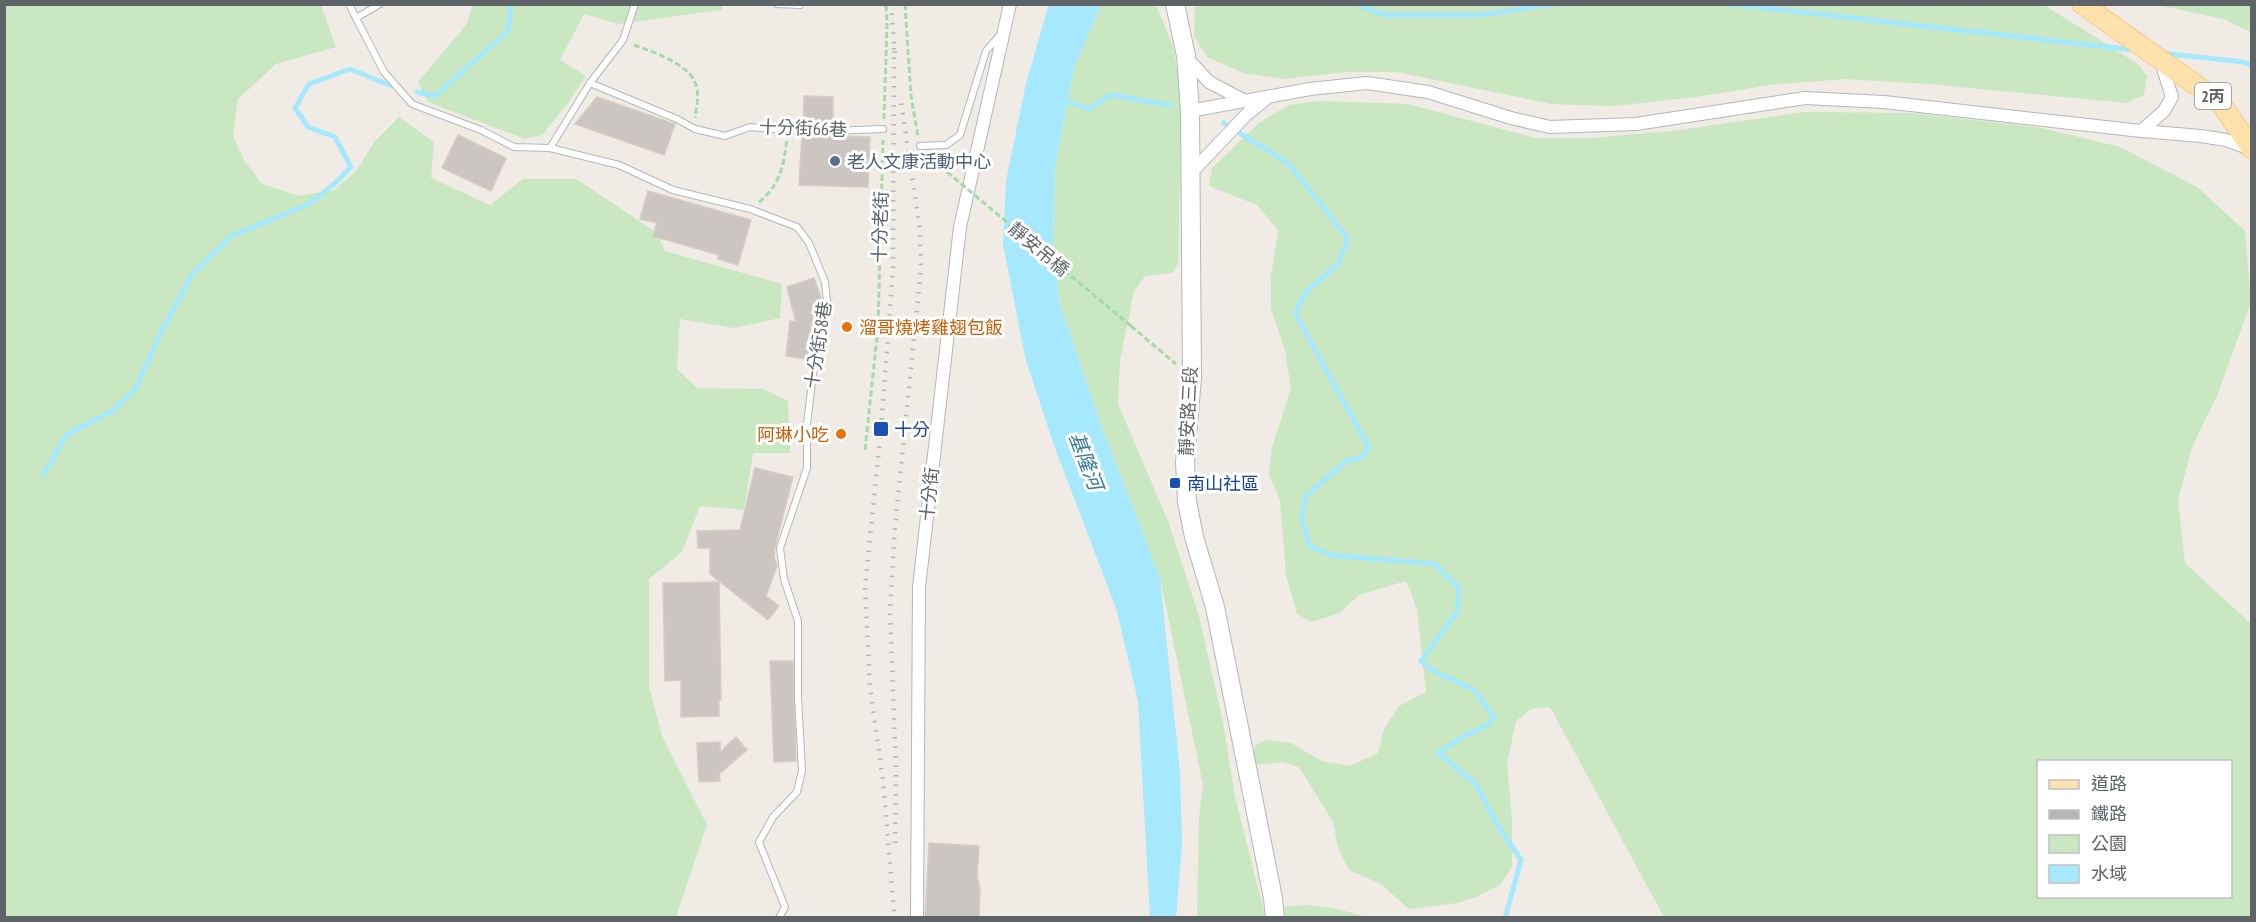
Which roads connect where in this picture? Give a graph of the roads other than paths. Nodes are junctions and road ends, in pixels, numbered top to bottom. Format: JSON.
{"nodes":[{"id":1,"x":349,"y":4,"type":"edge"},
{"id":2,"x":380,"y":4,"type":"edge"},
{"id":3,"x":634,"y":4,"type":"edge"},
{"id":4,"x":777,"y":4,"type":"edge"},
{"id":5,"x":1010,"y":4,"type":"edge"},
{"id":6,"x":1175,"y":4,"type":"edge"},
{"id":7,"x":2082,"y":4,"type":"edge"},
{"id":8,"x":800,"y":5,"type":"edge"},
{"id":9,"x":356,"y":18,"type":"junction"},
{"id":10,"x":1005,"y":30,"type":"junction"},
{"id":11,"x":1186,"y":56,"type":"junction"},
{"id":12,"x":2159,"y":58,"type":"junction"},
{"id":13,"x":590,"y":83,"type":"junction"},
{"id":14,"x":1267,"y":98,"type":"junction"},
{"id":15,"x":1247,"y":102,"type":"junction"},
{"id":16,"x":1190,"y":111,"type":"junction"},
{"id":17,"x":883,"y":129,"type":"road end"},
{"id":18,"x":2141,"y":131,"type":"junction"},
{"id":19,"x":920,"y":146,"type":"road end"},
{"id":20,"x":550,"y":148,"type":"junction"},
{"id":21,"x":2252,"y":149,"type":"edge"},
{"id":22,"x":1190,"y":174,"type":"junction"},
{"id":23,"x":779,"y":918,"type":"edge"},
{"id":24,"x":917,"y":918,"type":"edge"},
{"id":25,"x":1275,"y":918,"type":"edge"}],
"edges":[{"from":1,"to":9,"type":"lane"},
{"from":2,"to":9,"type":"lane"},
{"from":3,"to":13,"type":"lane"},
{"from":4,"to":8,"type":"lane"},
{"from":5,"to":10,"type":"street","name":"十分街"},
{"from":6,"to":11,"type":"main road","name":"靜安路三段"},
{"from":7,"to":12,"type":"main road","number":"2丙"},
{"from":9,"to":20,"type":"lane","name":"十分街58巷"},
{"from":10,"to":19,"type":"lane"},
{"from":10,"to":24,"type":"street","name":"十分街"},
{"from":11,"to":15,"type":"street"},
{"from":11,"to":16,"type":"main road","name":"靜安路三段"},
{"from":12,"to":18,"type":"street"},
{"from":12,"to":21,"type":"main road","number":"2丙"},
{"from":13,"to":17,"type":"lane","name":"十分街66巷"},
{"from":13,"to":20,"type":"lane"},
{"from":14,"to":15,"type":"street"},
{"from":14,"to":18,"type":"street"},
{"from":14,"to":22,"type":"street"},
{"from":15,"to":16,"type":"street"},
{"from":16,"to":22,"type":"main road","name":"靜安路三段"},
{"from":18,"to":21,"type":"street"},
{"from":20,"to":23,"type":"lane","name":"十分街58巷"},
{"from":22,"to":25,"type":"main road","name":"靜安路三段"}]}
